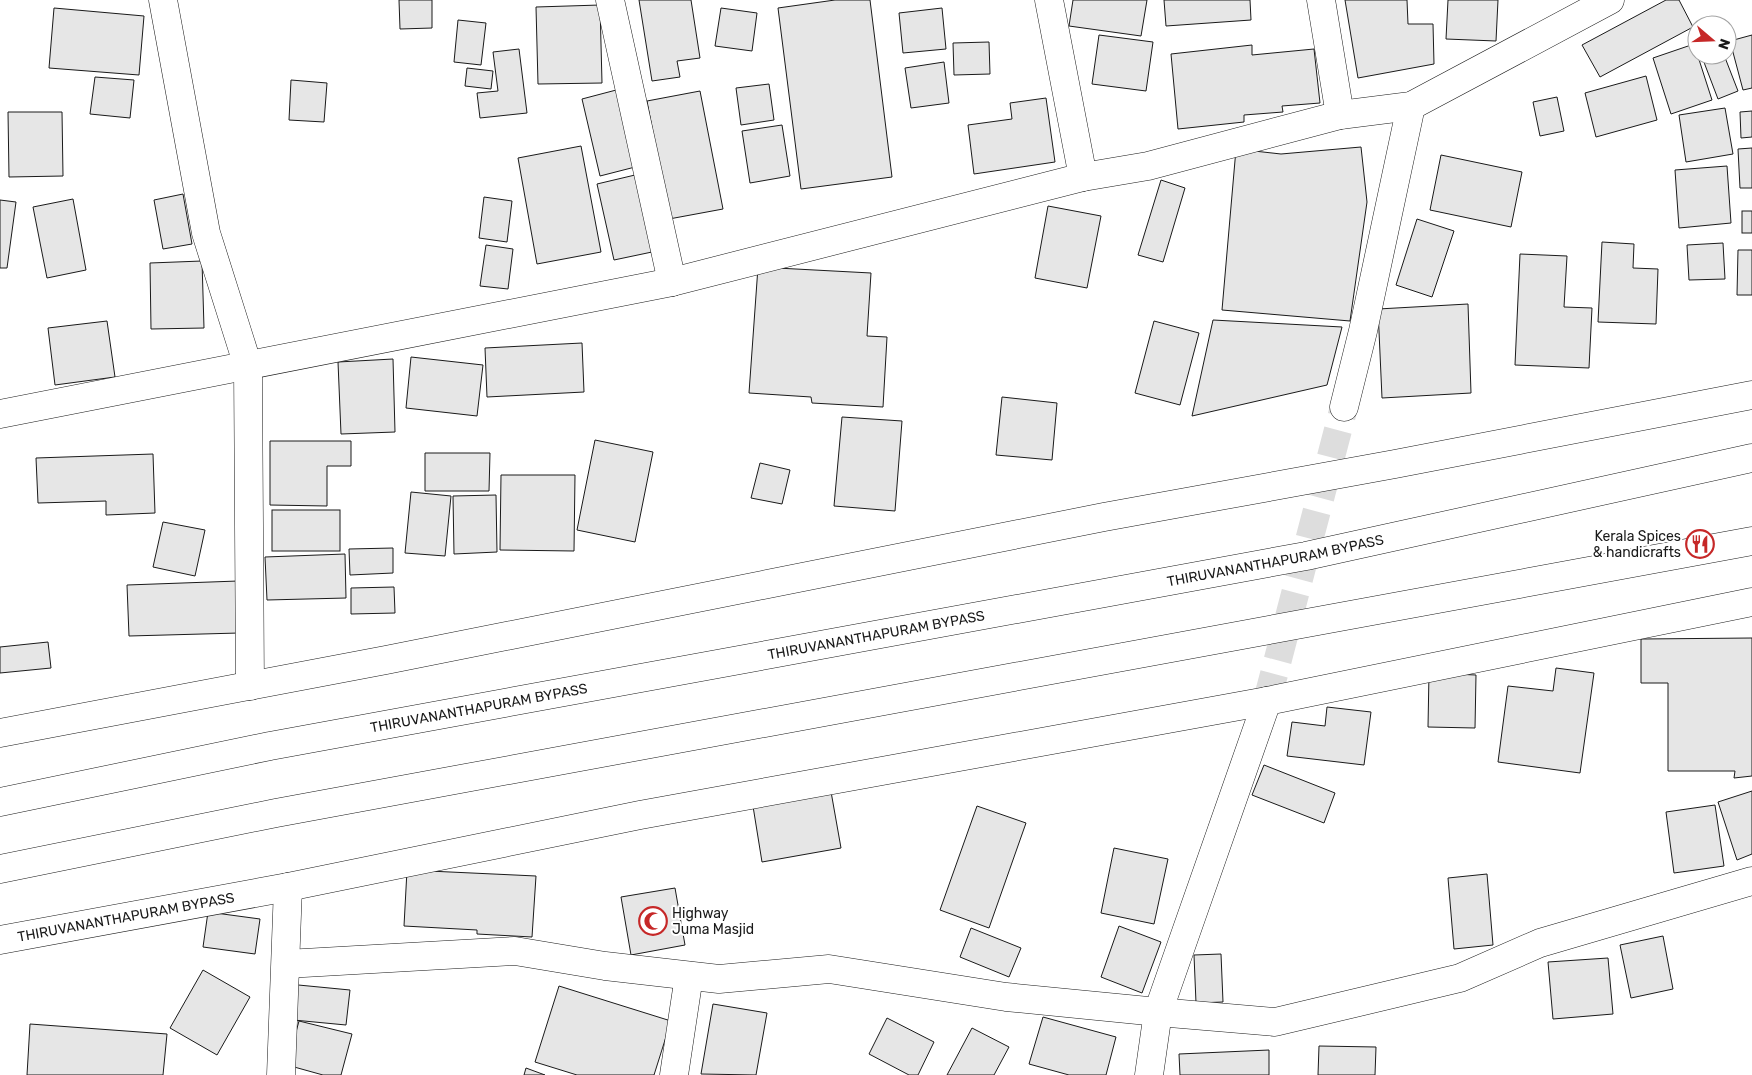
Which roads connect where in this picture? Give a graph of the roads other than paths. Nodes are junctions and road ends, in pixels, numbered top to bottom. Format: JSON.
{"nodes":[{"id":1,"x":163,"y":0,"type":"edge"},
{"id":2,"x":610,"y":0,"type":"edge"},
{"id":3,"x":1049,"y":0,"type":"edge"},
{"id":4,"x":1321,"y":0,"type":"edge"},
{"id":5,"x":1610,"y":0,"type":"edge"},
{"id":6,"x":1411,"y":106,"type":"junction"},
{"id":7,"x":1340,"y":115,"type":"junction"},
{"id":8,"x":1083,"y":177,"type":"junction"},
{"id":9,"x":672,"y":282,"type":"junction"},
{"id":10,"x":248,"y":366,"type":"junction"},
{"id":11,"x":1752,"y":395,"type":"edge"},
{"id":12,"x":1344,"y":407,"type":"tunnel mouth"},
{"id":13,"x":0,"y":414,"type":"edge"},
{"id":14,"x":1752,"y":458,"type":"edge"},
{"id":15,"x":1752,"y":541,"type":"edge"},
{"id":16,"x":1752,"y":602,"type":"edge"},
{"id":17,"x":250,"y":686,"type":"junction"},
{"id":18,"x":1267,"y":701,"type":"junction"},
{"id":19,"x":0,"y":733,"type":"edge"},
{"id":20,"x":0,"y":802,"type":"edge"},
{"id":21,"x":0,"y":869,"type":"edge"},
{"id":22,"x":1752,"y":881,"type":"edge"},
{"id":23,"x":288,"y":887,"type":"junction"},
{"id":24,"x":0,"y":940,"type":"edge"},
{"id":25,"x":286,"y":964,"type":"junction"},
{"id":26,"x":689,"y":976,"type":"junction"},
{"id":27,"x":1158,"y":1012,"type":"junction"},
{"id":28,"x":281,"y":1075,"type":"edge"},
{"id":29,"x":674,"y":1075,"type":"edge"},
{"id":30,"x":1150,"y":1075,"type":"edge"}],
"edges":[{"from":1,"to":10,"type":"main road"},
{"from":2,"to":9,"type":"main road"},
{"from":3,"to":8,"type":"main road"},
{"from":4,"to":7,"type":"main road"},
{"from":5,"to":6,"type":"main road"},
{"from":6,"to":7,"type":"main road"},
{"from":6,"to":12,"type":"main road"},
{"from":7,"to":8,"type":"main road"},
{"from":8,"to":9,"type":"main road"},
{"from":9,"to":10,"type":"main road"},
{"from":10,"to":13,"type":"main road"},
{"from":10,"to":17,"type":"main road"},
{"from":11,"to":17,"type":"main road"},
{"from":14,"to":20,"type":"main road","name":"THIRUVANANTHAPURAM BYPASS"},
{"from":15,"to":21,"type":"main road"},
{"from":16,"to":18,"type":"main road","name":"THIRUVANANTHAPURAM BYPASS"},
{"from":17,"to":19,"type":"main road"},
{"from":18,"to":23,"type":"main road","name":"THIRUVANANTHAPURAM BYPASS"},
{"from":18,"to":27,"type":"main road"},
{"from":22,"to":27,"type":"main road"},
{"from":23,"to":24,"type":"main road","name":"THIRUVANANTHAPURAM BYPASS"},
{"from":23,"to":25,"type":"main road"},
{"from":25,"to":26,"type":"main road"},
{"from":25,"to":28,"type":"main road"},
{"from":26,"to":27,"type":"main road"},
{"from":26,"to":29,"type":"main road"},
{"from":27,"to":30,"type":"main road"}]}
